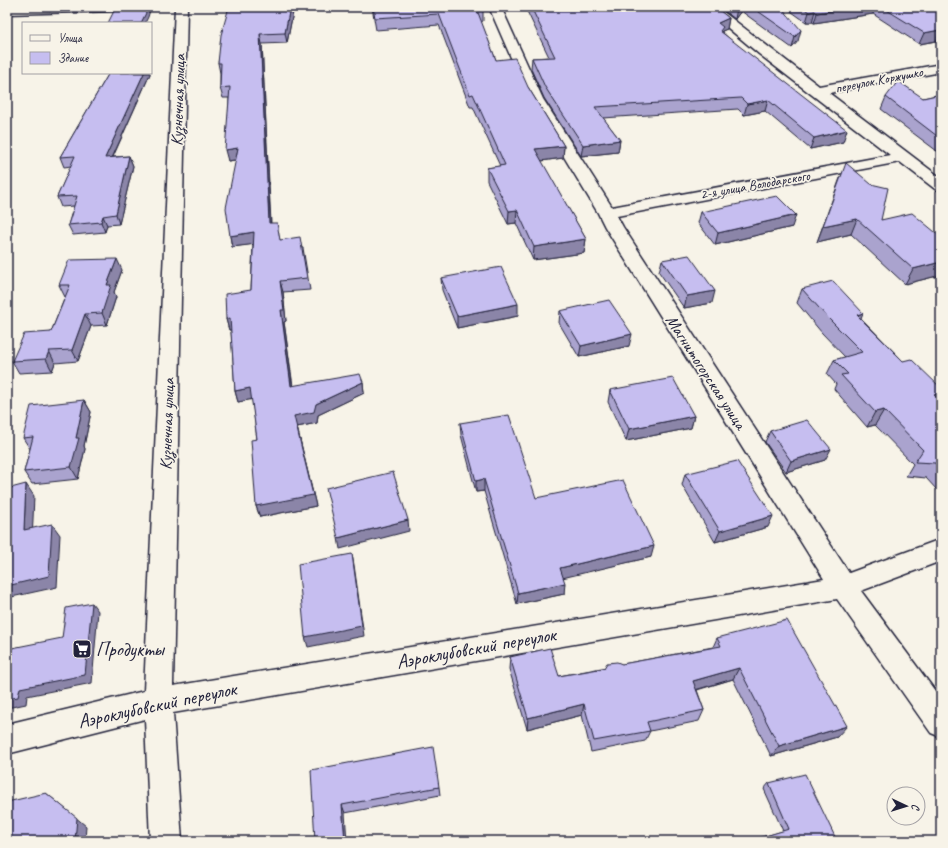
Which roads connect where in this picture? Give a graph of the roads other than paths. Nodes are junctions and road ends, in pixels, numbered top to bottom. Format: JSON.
{"nodes":[{"id":1,"x":117,"y":7,"type":"edge"},
{"id":2,"x":181,"y":7,"type":"edge"},
{"id":3,"x":495,"y":7,"type":"edge"},
{"id":4,"x":709,"y":7,"type":"edge"},
{"id":5,"x":7,"y":10,"type":"edge"},
{"id":6,"x":941,"y":68,"type":"edge"},
{"id":7,"x":818,"y":91,"type":"junction"},
{"id":8,"x":904,"y":157,"type":"junction"},
{"id":9,"x":941,"y":186,"type":"edge"},
{"id":10,"x":607,"y":213,"type":"junction"},
{"id":11,"x":941,"y":550,"type":"edge"},
{"id":12,"x":843,"y":587,"type":"junction"},
{"id":13,"x":158,"y":702,"type":"junction"},
{"id":14,"x":941,"y":723,"type":"edge"},
{"id":15,"x":7,"y":739,"type":"edge"},
{"id":16,"x":166,"y":841,"type":"edge"}],
"edges":[{"from":1,"to":5,"type":"street"},
{"from":2,"to":13,"type":"street","name":"Кузнечная улица"},
{"from":3,"to":10,"type":"street","name":"Магнитогорская улица"},
{"from":4,"to":7,"type":"street"},
{"from":6,"to":7,"type":"street","name":"переулок Коржушко"},
{"from":7,"to":8,"type":"street"},
{"from":8,"to":9,"type":"street"},
{"from":8,"to":10,"type":"street","name":"2-я улица Володарского"},
{"from":10,"to":12,"type":"street","name":"Магнитогорская улица"},
{"from":11,"to":12,"type":"street","name":"Аэроклубовский переулок"},
{"from":12,"to":13,"type":"street","name":"Аэроклубовский переулок"},
{"from":12,"to":14,"type":"street","name":"Магнитогорская улица"},
{"from":13,"to":15,"type":"street","name":"Аэроклубовский переулок"},
{"from":13,"to":16,"type":"street","name":"Кузнечная улица"}]}
